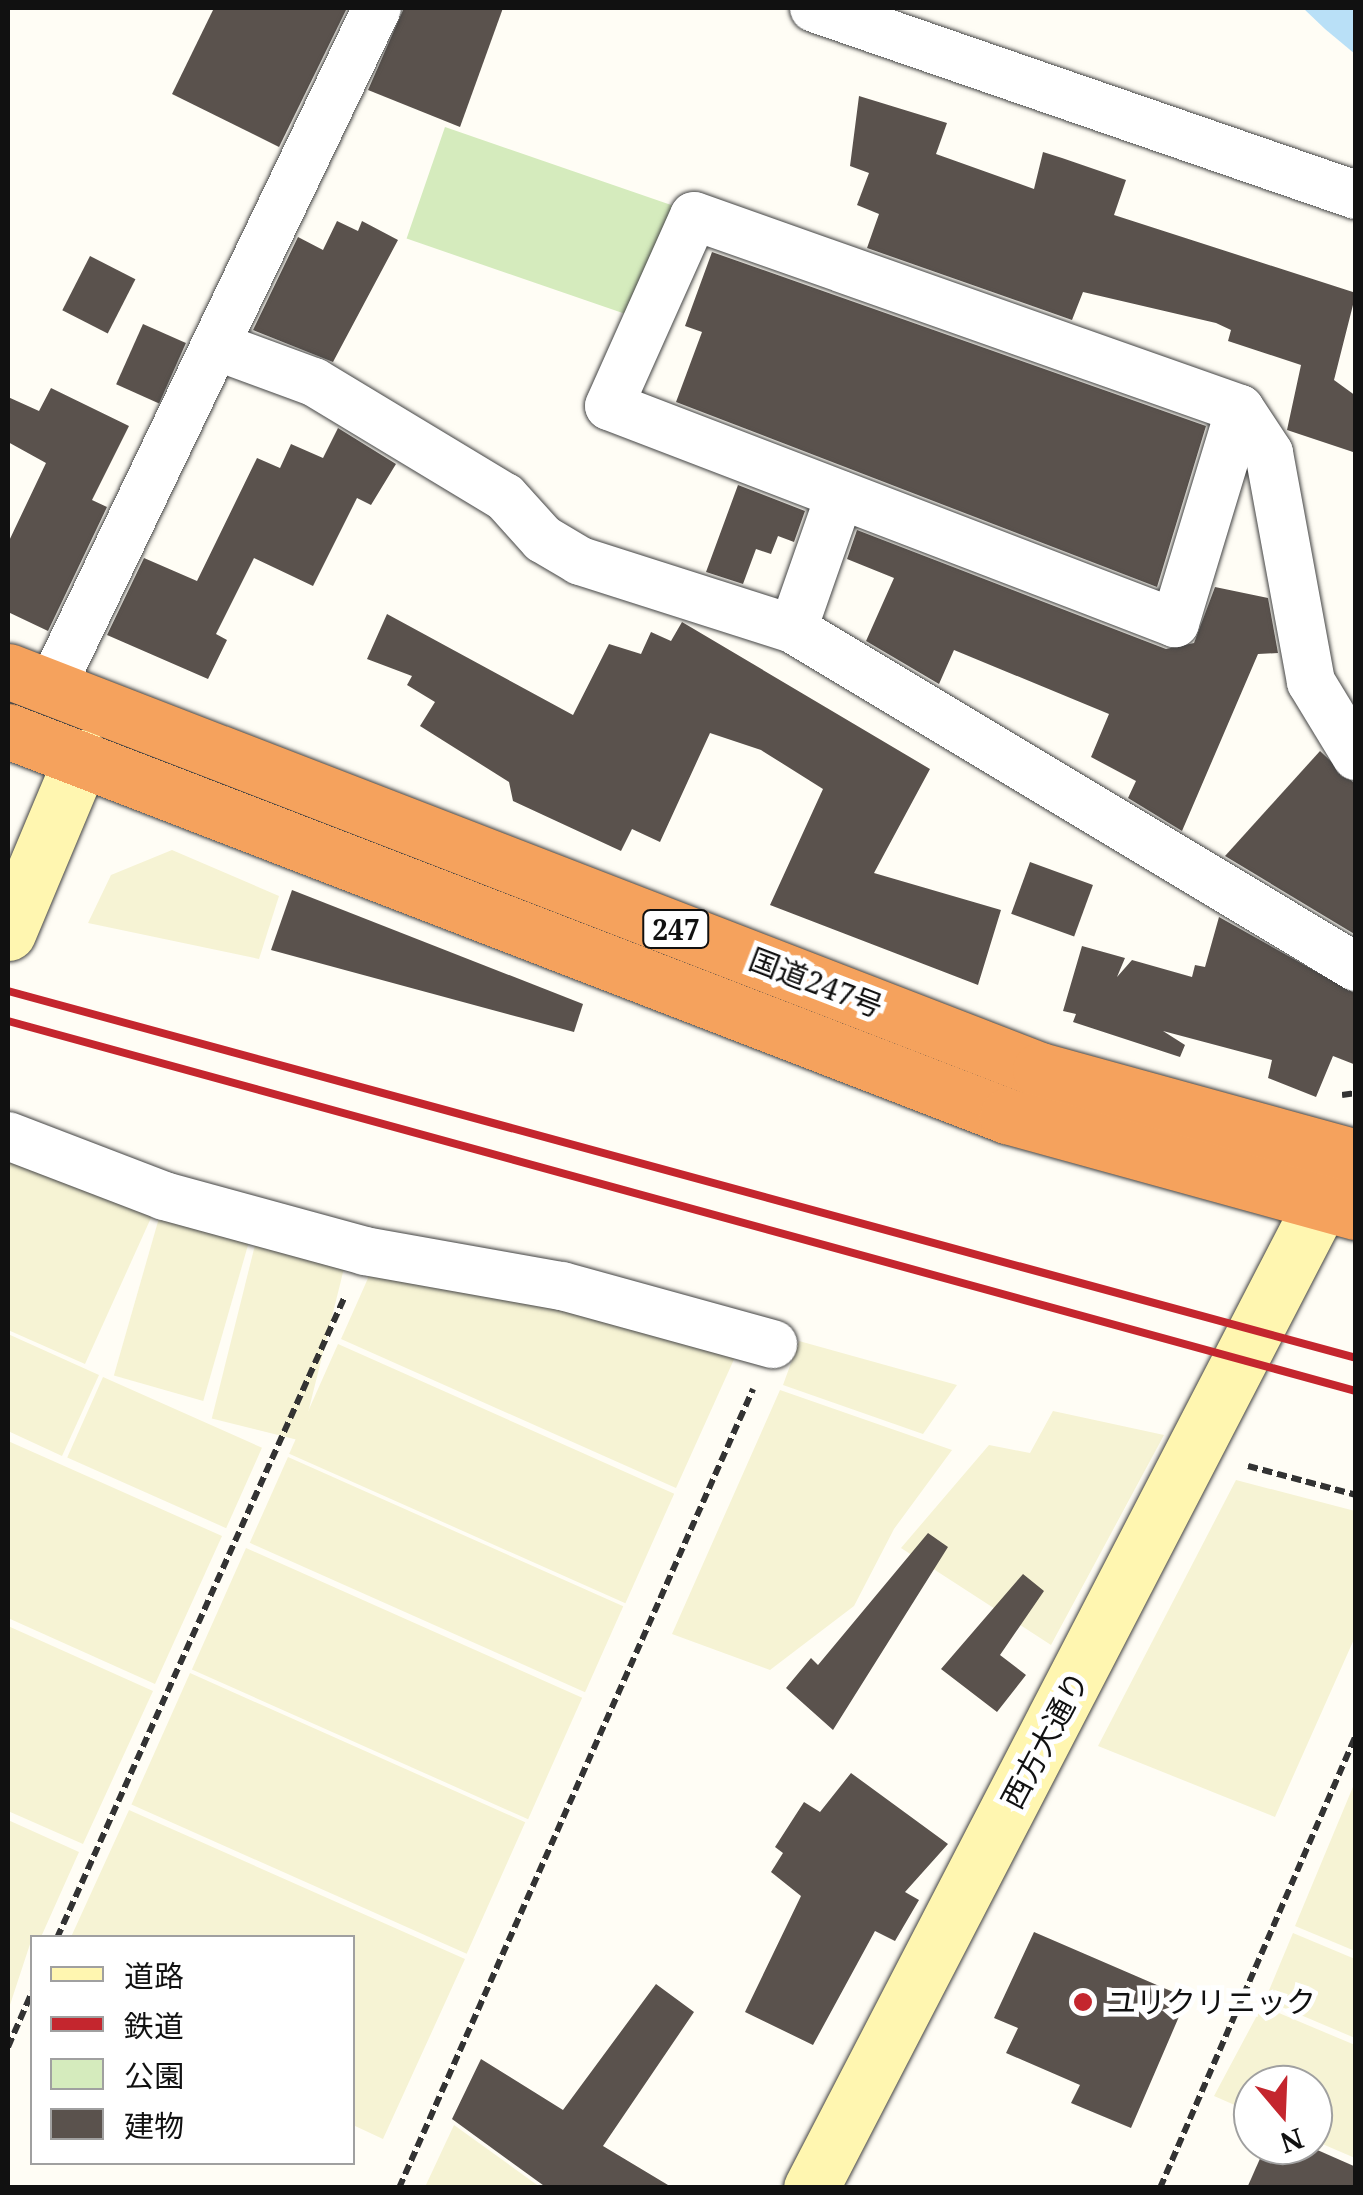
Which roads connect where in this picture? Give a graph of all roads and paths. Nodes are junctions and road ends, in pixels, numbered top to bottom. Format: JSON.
{"nodes":[{"id":1,"x":378,"y":8,"type":"edge"},
{"id":2,"x":814,"y":8,"type":"edge"},
{"id":3,"x":1356,"y":195,"type":"edge"},
{"id":4,"x":216,"y":346,"type":"junction"},
{"id":5,"x":1240,"y":409,"type":"junction"},
{"id":6,"x":840,"y":495,"type":"junction"},
{"id":7,"x":794,"y":629,"type":"junction"},
{"id":8,"x":29,"y":679,"type":"edge"},
{"id":9,"x":8,"y":730,"type":"edge"},
{"id":10,"x":1356,"y":756,"type":"edge"},
{"id":11,"x":82,"y":757,"type":"junction"},
{"id":12,"x":8,"y":934,"type":"edge"},
{"id":13,"x":1356,"y":967,"type":"edge"},
{"id":14,"x":1356,"y":1093,"type":"edge"},
{"id":15,"x":1342,"y":1095,"type":"dead end"},
{"id":16,"x":8,"y":1136,"type":"edge"},
{"id":17,"x":1353,"y":1152,"type":"edge"},
{"id":18,"x":1337,"y":1209,"type":"edge"},
{"id":19,"x":365,"y":1252,"type":"junction"},
{"id":20,"x":773,"y":1344,"type":"joint"},
{"id":21,"x":1248,"y":1466,"type":"dead end"},
{"id":22,"x":1356,"y":1496,"type":"edge"},
{"id":23,"x":1356,"y":1736,"type":"edge"},
{"id":24,"x":58,"y":1935,"type":"edge"},
{"id":25,"x":30,"y":1997,"type":"edge"},
{"id":26,"x":8,"y":2048,"type":"edge"},
{"id":27,"x":398,"y":2188,"type":"edge"},
{"id":28,"x":811,"y":2188,"type":"edge"},
{"id":29,"x":1160,"y":2188,"type":"edge"}],
"edges":[{"from":1,"to":4,"type":"street"},
{"from":2,"to":3,"type":"street"},
{"from":4,"to":7,"type":"street"},
{"from":4,"to":8,"type":"street"},
{"from":5,"to":6,"type":"street"},
{"from":5,"to":6,"type":"street"},
{"from":5,"to":10,"type":"street"},
{"from":6,"to":7,"type":"street"},
{"from":7,"to":13,"type":"street"},
{"from":8,"to":17,"type":"highway","name":"国道247号","number":"247"},
{"from":9,"to":11,"type":"highway","name":"国道247号","number":"247"},
{"from":11,"to":12,"type":"street"},
{"from":11,"to":18,"type":"highway","name":"国道247号","number":"247"},
{"from":14,"to":15,"type":"path"},
{"from":16,"to":19,"type":"street"},
{"from":17,"to":18,"type":"street","name":"西方大通り"},
{"from":18,"to":28,"type":"street","name":"西方大通り"},
{"from":19,"to":20,"type":"street"},
{"from":19,"to":24,"type":"path"},
{"from":20,"to":27,"type":"path"},
{"from":21,"to":22,"type":"path"},
{"from":23,"to":29,"type":"path"},
{"from":25,"to":26,"type":"path"}]}
